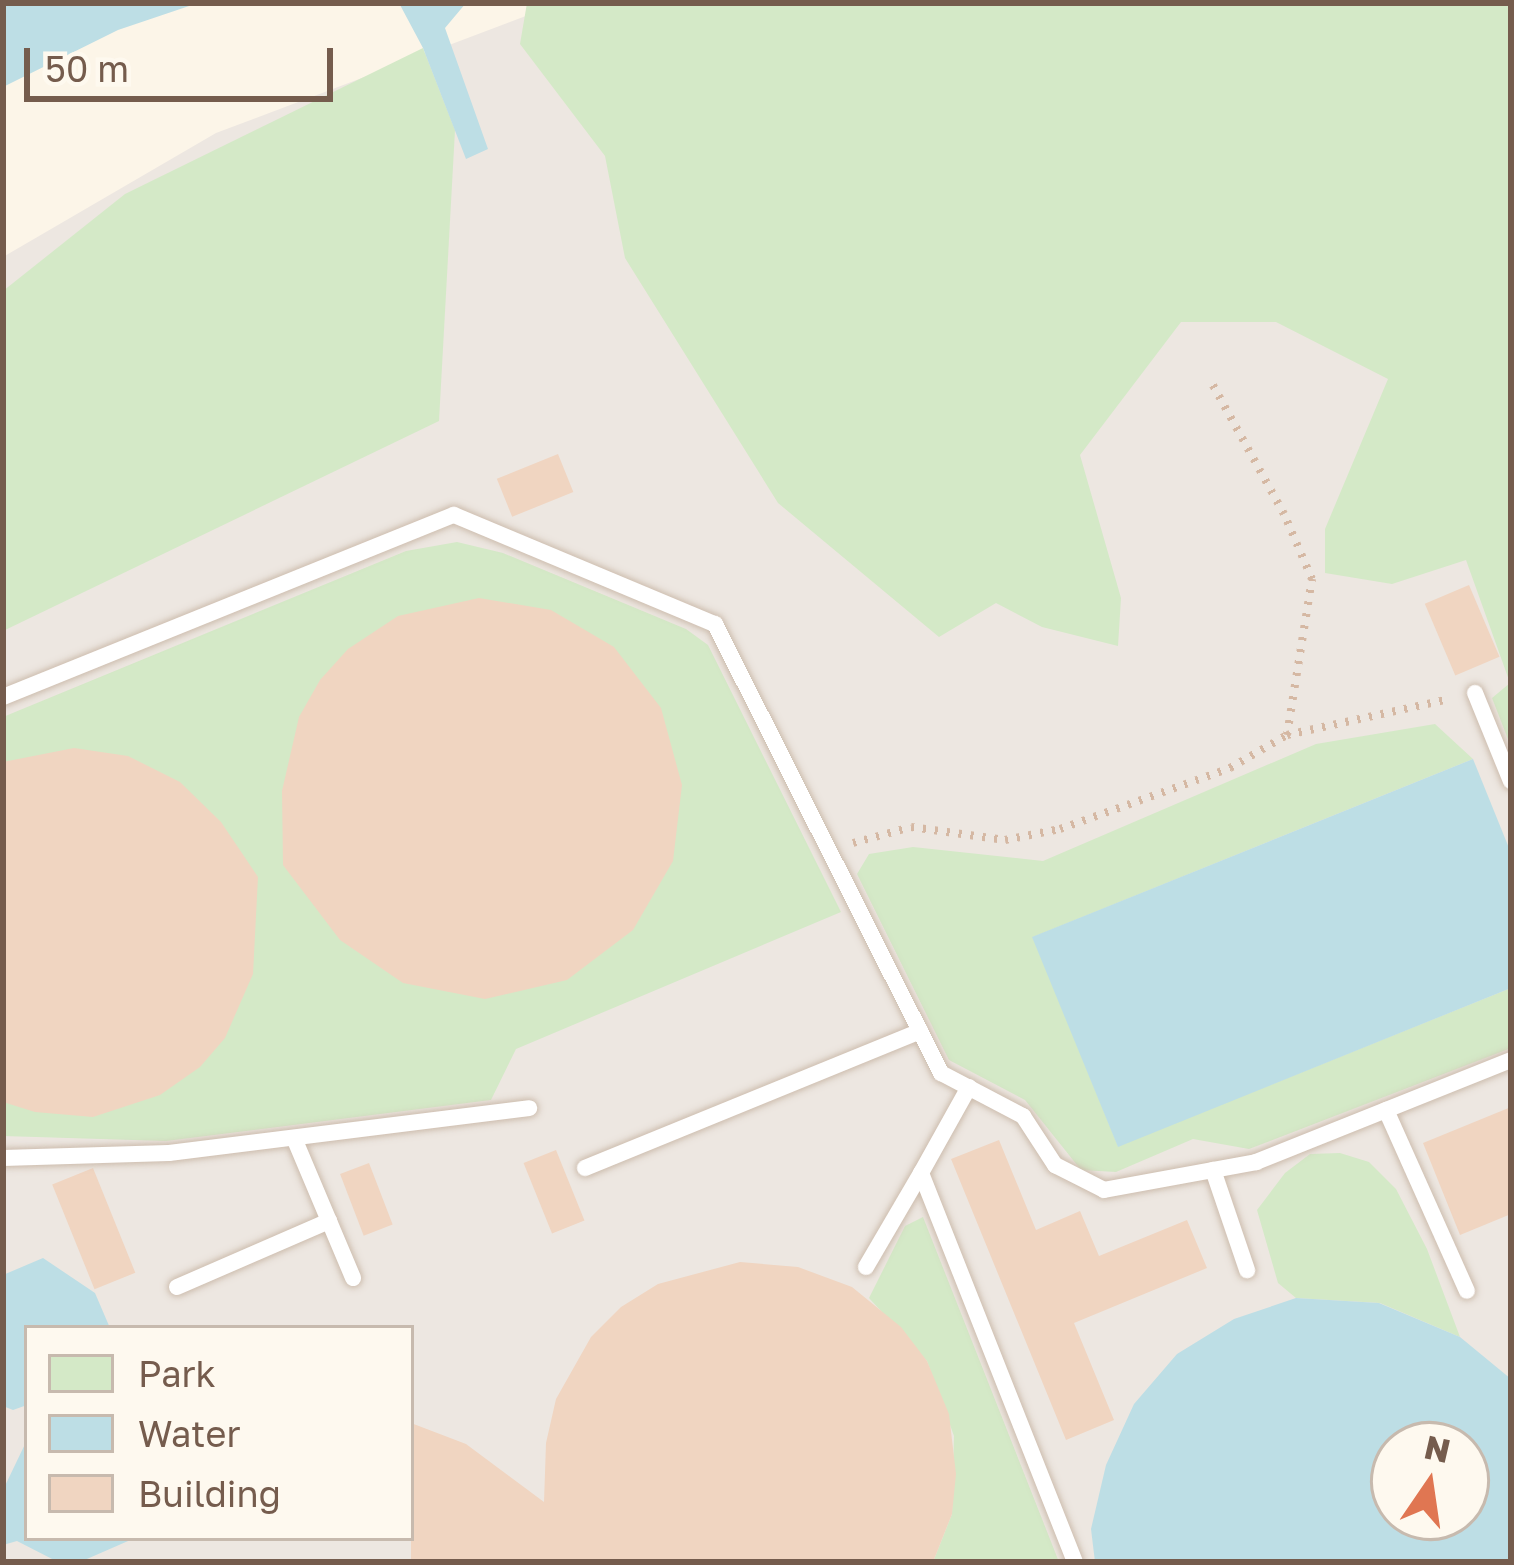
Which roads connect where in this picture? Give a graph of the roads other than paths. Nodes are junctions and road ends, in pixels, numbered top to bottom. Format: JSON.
{"nodes":[{"id":1,"x":1475,"y":693,"type":"road end"},
{"id":2,"x":3,"y":698,"type":"edge"},
{"id":3,"x":1511,"y":782,"type":"edge"},
{"id":4,"x":920,"y":1031,"type":"junction"},
{"id":5,"x":1511,"y":1060,"type":"edge"},
{"id":6,"x":969,"y":1088,"type":"junction"},
{"id":7,"x":529,"y":1108,"type":"dead end"},
{"id":8,"x":1386,"y":1110,"type":"junction"},
{"id":9,"x":295,"y":1138,"type":"junction"},
{"id":10,"x":3,"y":1158,"type":"edge"},
{"id":11,"x":586,"y":1168,"type":"dead end"},
{"id":12,"x":1213,"y":1170,"type":"junction"},
{"id":13,"x":921,"y":1173,"type":"junction"},
{"id":14,"x":329,"y":1221,"type":"junction"},
{"id":15,"x":866,"y":1267,"type":"dead end"},
{"id":16,"x":1247,"y":1270,"type":"dead end"},
{"id":17,"x":353,"y":1278,"type":"dead end"},
{"id":18,"x":177,"y":1287,"type":"dead end"},
{"id":19,"x":1468,"y":1291,"type":"dead end"},
{"id":20,"x":1075,"y":1562,"type":"edge"}],
"edges":[{"from":1,"to":3,"type":"lane"},
{"from":2,"to":4,"type":"lane"},
{"from":4,"to":6,"type":"lane"},
{"from":4,"to":11,"type":"lane"},
{"from":5,"to":8,"type":"lane"},
{"from":6,"to":12,"type":"lane"},
{"from":6,"to":13,"type":"lane"},
{"from":7,"to":9,"type":"lane"},
{"from":8,"to":12,"type":"lane"},
{"from":8,"to":19,"type":"lane"},
{"from":9,"to":10,"type":"lane"},
{"from":9,"to":14,"type":"lane"},
{"from":12,"to":16,"type":"lane"},
{"from":13,"to":15,"type":"lane"},
{"from":13,"to":20,"type":"lane"},
{"from":14,"to":17,"type":"lane"},
{"from":14,"to":18,"type":"lane"}]}
